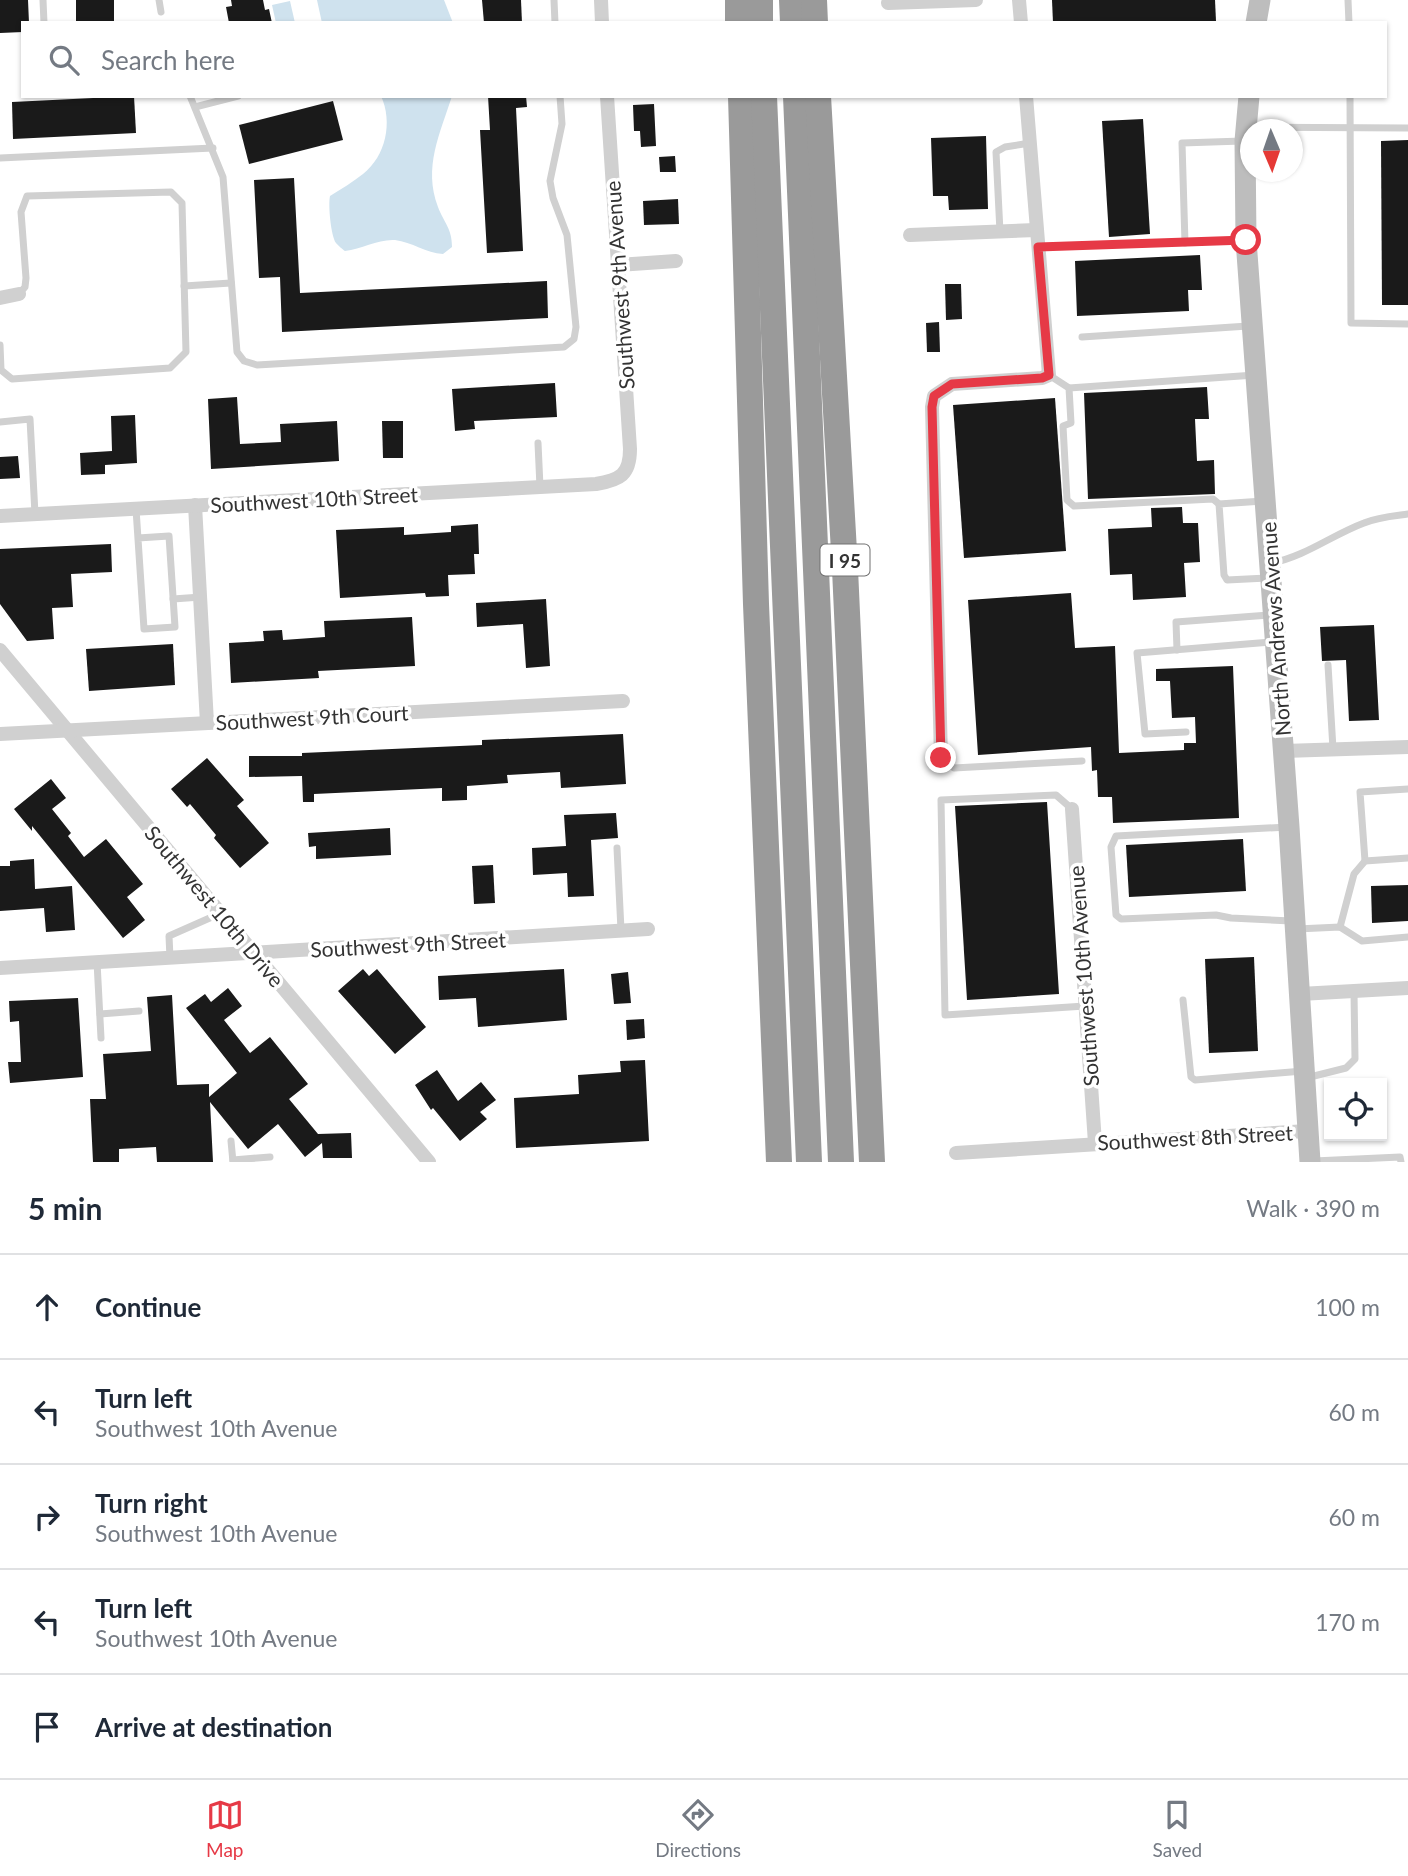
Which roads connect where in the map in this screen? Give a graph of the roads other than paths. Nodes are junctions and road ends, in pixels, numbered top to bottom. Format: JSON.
{"nodes":[{"id":1,"x":43,"y":0,"type":"edge"},
{"id":2,"x":159,"y":0,"type":"edge"},
{"id":3,"x":554,"y":0,"type":"edge"},
{"id":4,"x":601,"y":0,"type":"edge"},
{"id":5,"x":738,"y":0,"type":"edge"},
{"id":6,"x":760,"y":0,"type":"edge"},
{"id":7,"x":792,"y":0,"type":"edge"},
{"id":8,"x":814,"y":0,"type":"edge"},
{"id":9,"x":976,"y":0,"type":"edge"},
{"id":10,"x":1019,"y":0,"type":"edge"},
{"id":11,"x":1260,"y":0,"type":"edge"},
{"id":12,"x":1348,"y":0,"type":"edge"},
{"id":13,"x":888,"y":3,"type":"dead end"},
{"id":14,"x":161,"y":12,"type":"dead end"},
{"id":15,"x":44,"y":21,"type":"edge"},
{"id":16,"x":555,"y":21,"type":"edge"},
{"id":17,"x":602,"y":21,"type":"edge"},
{"id":18,"x":738,"y":21,"type":"edge"},
{"id":19,"x":760,"y":21,"type":"edge"},
{"id":20,"x":793,"y":21,"type":"edge"},
{"id":21,"x":815,"y":21,"type":"edge"},
{"id":22,"x":1021,"y":21,"type":"edge"},
{"id":23,"x":1256,"y":21,"type":"edge"},
{"id":24,"x":1349,"y":21,"type":"edge"},
{"id":25,"x":191,"y":98,"type":"edge"},
{"id":26,"x":230,"y":98,"type":"edge"},
{"id":27,"x":560,"y":98,"type":"edge"},
{"id":28,"x":607,"y":98,"type":"edge"},
{"id":29,"x":741,"y":98,"type":"edge"},
{"id":30,"x":764,"y":98,"type":"edge"},
{"id":31,"x":796,"y":98,"type":"edge"},
{"id":32,"x":818,"y":98,"type":"edge"},
{"id":33,"x":1026,"y":98,"type":"edge"},
{"id":34,"x":1249,"y":98,"type":"edge"},
{"id":35,"x":1350,"y":98,"type":"edge"},
{"id":36,"x":195,"y":107,"type":"junction"},
{"id":37,"x":1247,"y":119,"type":"edge"},
{"id":38,"x":1351,"y":128,"type":"junction"},
{"id":39,"x":1408,"y":128,"type":"edge"},
{"id":40,"x":1303,"y":131,"type":"edge"},
{"id":41,"x":1240,"y":135,"type":"edge"},
{"id":42,"x":1030,"y":144,"type":"junction"},
{"id":43,"x":213,"y":148,"type":"junction"},
{"id":44,"x":0,"y":158,"type":"edge"},
{"id":45,"x":1246,"y":182,"type":"edge"},
{"id":46,"x":1036,"y":230,"type":"junction"},
{"id":47,"x":1000,"y":232,"type":"junction"},
{"id":48,"x":910,"y":235,"type":"dead end"},
{"id":49,"x":1246,"y":240,"type":"junction"},
{"id":50,"x":1185,"y":243,"type":"junction"},
{"id":51,"x":1038,"y":247,"type":"junction"},
{"id":52,"x":676,"y":261,"type":"dead end"},
{"id":53,"x":618,"y":265,"type":"junction"},
{"id":54,"x":231,"y":283,"type":"junction"},
{"id":55,"x":184,"y":286,"type":"junction"},
{"id":56,"x":19,"y":294,"type":"joint"},
{"id":57,"x":0,"y":298,"type":"edge"},
{"id":58,"x":1408,"y":324,"type":"edge"},
{"id":59,"x":1252,"y":326,"type":"junction"},
{"id":60,"x":1082,"y":337,"type":"dead end"},
{"id":61,"x":0,"y":345,"type":"edge"},
{"id":62,"x":1049,"y":375,"type":"junction"},
{"id":63,"x":1256,"y":375,"type":"junction"},
{"id":64,"x":1069,"y":388,"type":"junction"},
{"id":65,"x":0,"y":422,"type":"edge"},
{"id":66,"x":538,"y":443,"type":"dead end"},
{"id":67,"x":625,"y":473,"type":"joint"},
{"id":68,"x":540,"y":486,"type":"junction"},
{"id":69,"x":1265,"y":501,"type":"junction"},
{"id":70,"x":1219,"y":504,"type":"junction"},
{"id":71,"x":195,"y":505,"type":"junction"},
{"id":72,"x":136,"y":509,"type":"junction"},
{"id":73,"x":35,"y":514,"type":"junction"},
{"id":74,"x":1408,"y":514,"type":"edge"},
{"id":75,"x":0,"y":516,"type":"edge"},
{"id":76,"x":138,"y":538,"type":"junction"},
{"id":77,"x":1270,"y":571,"type":"junction"},
{"id":78,"x":202,"y":597,"type":"junction"},
{"id":79,"x":173,"y":599,"type":"junction"},
{"id":80,"x":1273,"y":614,"type":"junction"},
{"id":81,"x":1276,"y":642,"type":"junction"},
{"id":82,"x":1177,"y":649,"type":"junction"},
{"id":83,"x":0,"y":650,"type":"edge"},
{"id":84,"x":1328,"y":665,"type":"dead end"},
{"id":85,"x":624,"y":701,"type":"dead end"},
{"id":86,"x":206,"y":723,"type":"junction"},
{"id":87,"x":67,"y":731,"type":"junction"},
{"id":88,"x":1186,"y":732,"type":"dead end"},
{"id":89,"x":0,"y":734,"type":"edge"},
{"id":90,"x":1408,"y":747,"type":"edge"},
{"id":91,"x":1333,"y":749,"type":"junction"},
{"id":92,"x":1284,"y":751,"type":"junction"},
{"id":93,"x":941,"y":758,"type":"joint"},
{"id":94,"x":1082,"y":761,"type":"dead end"},
{"id":95,"x":1408,"y":789,"type":"edge"},
{"id":96,"x":1072,"y":809,"type":"joint"},
{"id":97,"x":1289,"y":827,"type":"junction"},
{"id":98,"x":617,"y":848,"type":"dead end"},
{"id":99,"x":1408,"y":858,"type":"edge"},
{"id":100,"x":1365,"y":861,"type":"junction"},
{"id":101,"x":222,"y":913,"type":"junction"},
{"id":102,"x":1296,"y":925,"type":"junction"},
{"id":103,"x":1340,"y":927,"type":"junction"},
{"id":104,"x":649,"y":929,"type":"dead end"},
{"id":105,"x":622,"y":931,"type":"junction"},
{"id":106,"x":1408,"y":937,"type":"edge"},
{"id":107,"x":255,"y":953,"type":"junction"},
{"id":108,"x":170,"y":958,"type":"junction"},
{"id":109,"x":97,"y":962,"type":"junction"},
{"id":110,"x":0,"y":968,"type":"edge"},
{"id":111,"x":1408,"y":988,"type":"edge"},
{"id":112,"x":1354,"y":991,"type":"junction"},
{"id":113,"x":1300,"y":994,"type":"junction"},
{"id":114,"x":1183,"y":1000,"type":"dead end"},
{"id":115,"x":1085,"y":1006,"type":"junction"},
{"id":116,"x":139,"y":1011,"type":"dead end"},
{"id":117,"x":100,"y":1014,"type":"junction"},
{"id":118,"x":101,"y":1038,"type":"dead end"},
{"id":119,"x":774,"y":1049,"type":"junction"},
{"id":120,"x":1304,"y":1075,"type":"junction"},
{"id":121,"x":1307,"y":1131,"type":"junction"},
{"id":122,"x":231,"y":1141,"type":"dead end"},
{"id":123,"x":1095,"y":1143,"type":"junction"},
{"id":124,"x":956,"y":1153,"type":"dead end"},
{"id":125,"x":270,"y":1157,"type":"dead end"},
{"id":126,"x":233,"y":1161,"type":"edge"},
{"id":127,"x":429,"y":1162,"type":"edge"},
{"id":128,"x":779,"y":1162,"type":"edge"},
{"id":129,"x":797,"y":1162,"type":"edge"},
{"id":130,"x":809,"y":1162,"type":"edge"},
{"id":131,"x":841,"y":1162,"type":"edge"},
{"id":132,"x":872,"y":1162,"type":"edge"},
{"id":133,"x":1310,"y":1162,"type":"edge"},
{"id":134,"x":1401,"y":1162,"type":"edge"}],
"edges":[{"from":1,"to":15,"type":"lane"},
{"from":2,"to":14,"type":"lane"},
{"from":3,"to":16,"type":"lane"},
{"from":4,"to":17,"type":"street"},
{"from":5,"to":18,"type":"highway"},
{"from":6,"to":19,"type":"highway"},
{"from":7,"to":20,"type":"highway"},
{"from":8,"to":21,"type":"highway"},
{"from":9,"to":13,"type":"street"},
{"from":10,"to":22,"type":"street"},
{"from":11,"to":23,"type":"main road"},
{"from":12,"to":24,"type":"lane"},
{"from":25,"to":36,"type":"lane"},
{"from":26,"to":36,"type":"lane"},
{"from":27,"to":54,"type":"lane"},
{"from":28,"to":53,"type":"street","name":"Southwest 9th Avenue"},
{"from":29,"to":119,"type":"highway"},
{"from":30,"to":130,"type":"highway"},
{"from":31,"to":131,"type":"highway"},
{"from":32,"to":132,"type":"highway","number":"I 95"},
{"from":33,"to":42,"type":"street"},
{"from":34,"to":37,"type":"main road","name":"North Andrews Avenue"},
{"from":35,"to":38,"type":"lane"},
{"from":36,"to":43,"type":"lane"},
{"from":38,"to":39,"type":"lane"},
{"from":38,"to":40,"type":"lane"},
{"from":38,"to":58,"type":"lane"},
{"from":41,"to":50,"type":"lane"},
{"from":42,"to":46,"type":"street"},
{"from":42,"to":47,"type":"lane"},
{"from":43,"to":44,"type":"lane"},
{"from":43,"to":54,"type":"lane"},
{"from":45,"to":49,"type":"main road","name":"North Andrews Avenue"},
{"from":46,"to":47,"type":"street"},
{"from":46,"to":51,"type":"street"},
{"from":47,"to":48,"type":"street"},
{"from":49,"to":50,"type":"lane"},
{"from":49,"to":59,"type":"main road","name":"North Andrews Avenue"},
{"from":50,"to":51,"type":"lane"},
{"from":51,"to":62,"type":"street"},
{"from":52,"to":53,"type":"street"},
{"from":53,"to":67,"type":"street","name":"Southwest 9th Avenue"},
{"from":54,"to":55,"type":"lane"},
{"from":55,"to":56,"type":"lane"},
{"from":55,"to":61,"type":"lane"},
{"from":56,"to":57,"type":"street"},
{"from":59,"to":60,"type":"lane"},
{"from":59,"to":63,"type":"main road","name":"North Andrews Avenue"},
{"from":62,"to":64,"type":"lane"},
{"from":62,"to":93,"type":"street"},
{"from":63,"to":64,"type":"lane"},
{"from":63,"to":69,"type":"main road","name":"North Andrews Avenue"},
{"from":64,"to":70,"type":"lane"},
{"from":65,"to":73,"type":"lane"},
{"from":66,"to":68,"type":"lane"},
{"from":67,"to":68,"type":"street","name":"Southwest 10th Street"},
{"from":68,"to":71,"type":"street","name":"Southwest 10th Street"},
{"from":69,"to":70,"type":"lane"},
{"from":69,"to":77,"type":"main road","name":"North Andrews Avenue"},
{"from":70,"to":77,"type":"lane"},
{"from":71,"to":72,"type":"street","name":"Southwest 10th Street"},
{"from":71,"to":78,"type":"street"},
{"from":72,"to":73,"type":"street","name":"Southwest 10th Street"},
{"from":72,"to":76,"type":"lane"},
{"from":73,"to":75,"type":"street","name":"Southwest 10th Street"},
{"from":74,"to":77,"type":"lane"},
{"from":76,"to":79,"type":"lane"},
{"from":76,"to":79,"type":"lane"},
{"from":77,"to":80,"type":"main road","name":"North Andrews Avenue"},
{"from":78,"to":79,"type":"lane"},
{"from":78,"to":86,"type":"street"},
{"from":80,"to":81,"type":"main road","name":"North Andrews Avenue"},
{"from":80,"to":82,"type":"lane"},
{"from":81,"to":82,"type":"lane"},
{"from":81,"to":92,"type":"main road","name":"North Andrews Avenue"},
{"from":82,"to":88,"type":"lane"},
{"from":83,"to":87,"type":"street","name":"Southwest 10th Drive"},
{"from":84,"to":91,"type":"lane"},
{"from":85,"to":86,"type":"street","name":"Southwest 9th Court"},
{"from":86,"to":87,"type":"street","name":"Southwest 9th Court"},
{"from":87,"to":89,"type":"street","name":"Southwest 9th Court"},
{"from":87,"to":101,"type":"street","name":"Southwest 10th Drive"},
{"from":90,"to":91,"type":"street"},
{"from":91,"to":92,"type":"street"},
{"from":92,"to":97,"type":"main road","name":"North Andrews Avenue"},
{"from":93,"to":94,"type":"lane"},
{"from":95,"to":100,"type":"lane"},
{"from":96,"to":115,"type":"street","name":"Southwest 10th Avenue"},
{"from":96,"to":115,"type":"lane"},
{"from":97,"to":102,"type":"main road","name":"North Andrews Avenue"},
{"from":97,"to":102,"type":"lane"},
{"from":98,"to":105,"type":"lane"},
{"from":99,"to":100,"type":"lane"},
{"from":100,"to":103,"type":"lane"},
{"from":101,"to":107,"type":"street","name":"Southwest 10th Drive"},
{"from":101,"to":108,"type":"lane"},
{"from":102,"to":103,"type":"lane"},
{"from":102,"to":113,"type":"main road","name":"North Andrews Avenue"},
{"from":103,"to":106,"type":"lane"},
{"from":104,"to":105,"type":"street","name":"Southwest 9th Street"},
{"from":105,"to":107,"type":"street","name":"Southwest 9th Street"},
{"from":107,"to":108,"type":"street","name":"Southwest 9th Street"},
{"from":107,"to":127,"type":"street","name":"Southwest 10th Drive"},
{"from":108,"to":109,"type":"street","name":"Southwest 9th Street"},
{"from":109,"to":110,"type":"street","name":"Southwest 9th Street"},
{"from":109,"to":117,"type":"lane"},
{"from":111,"to":112,"type":"street"},
{"from":112,"to":113,"type":"street"},
{"from":112,"to":120,"type":"lane"},
{"from":113,"to":120,"type":"main road","name":"North Andrews Avenue"},
{"from":114,"to":120,"type":"lane"},
{"from":115,"to":123,"type":"street","name":"Southwest 10th Avenue"},
{"from":116,"to":117,"type":"lane"},
{"from":117,"to":118,"type":"lane"},
{"from":119,"to":128,"type":"highway"},
{"from":119,"to":129,"type":"highway"},
{"from":120,"to":121,"type":"main road","name":"North Andrews Avenue"},
{"from":121,"to":123,"type":"street","name":"Southwest 8th Street"},
{"from":121,"to":133,"type":"main road","name":"North Andrews Avenue"},
{"from":122,"to":126,"type":"lane"},
{"from":123,"to":124,"type":"street","name":"Southwest 8th Street"},
{"from":125,"to":126,"type":"lane"},
{"from":133,"to":134,"type":"lane"}]}
